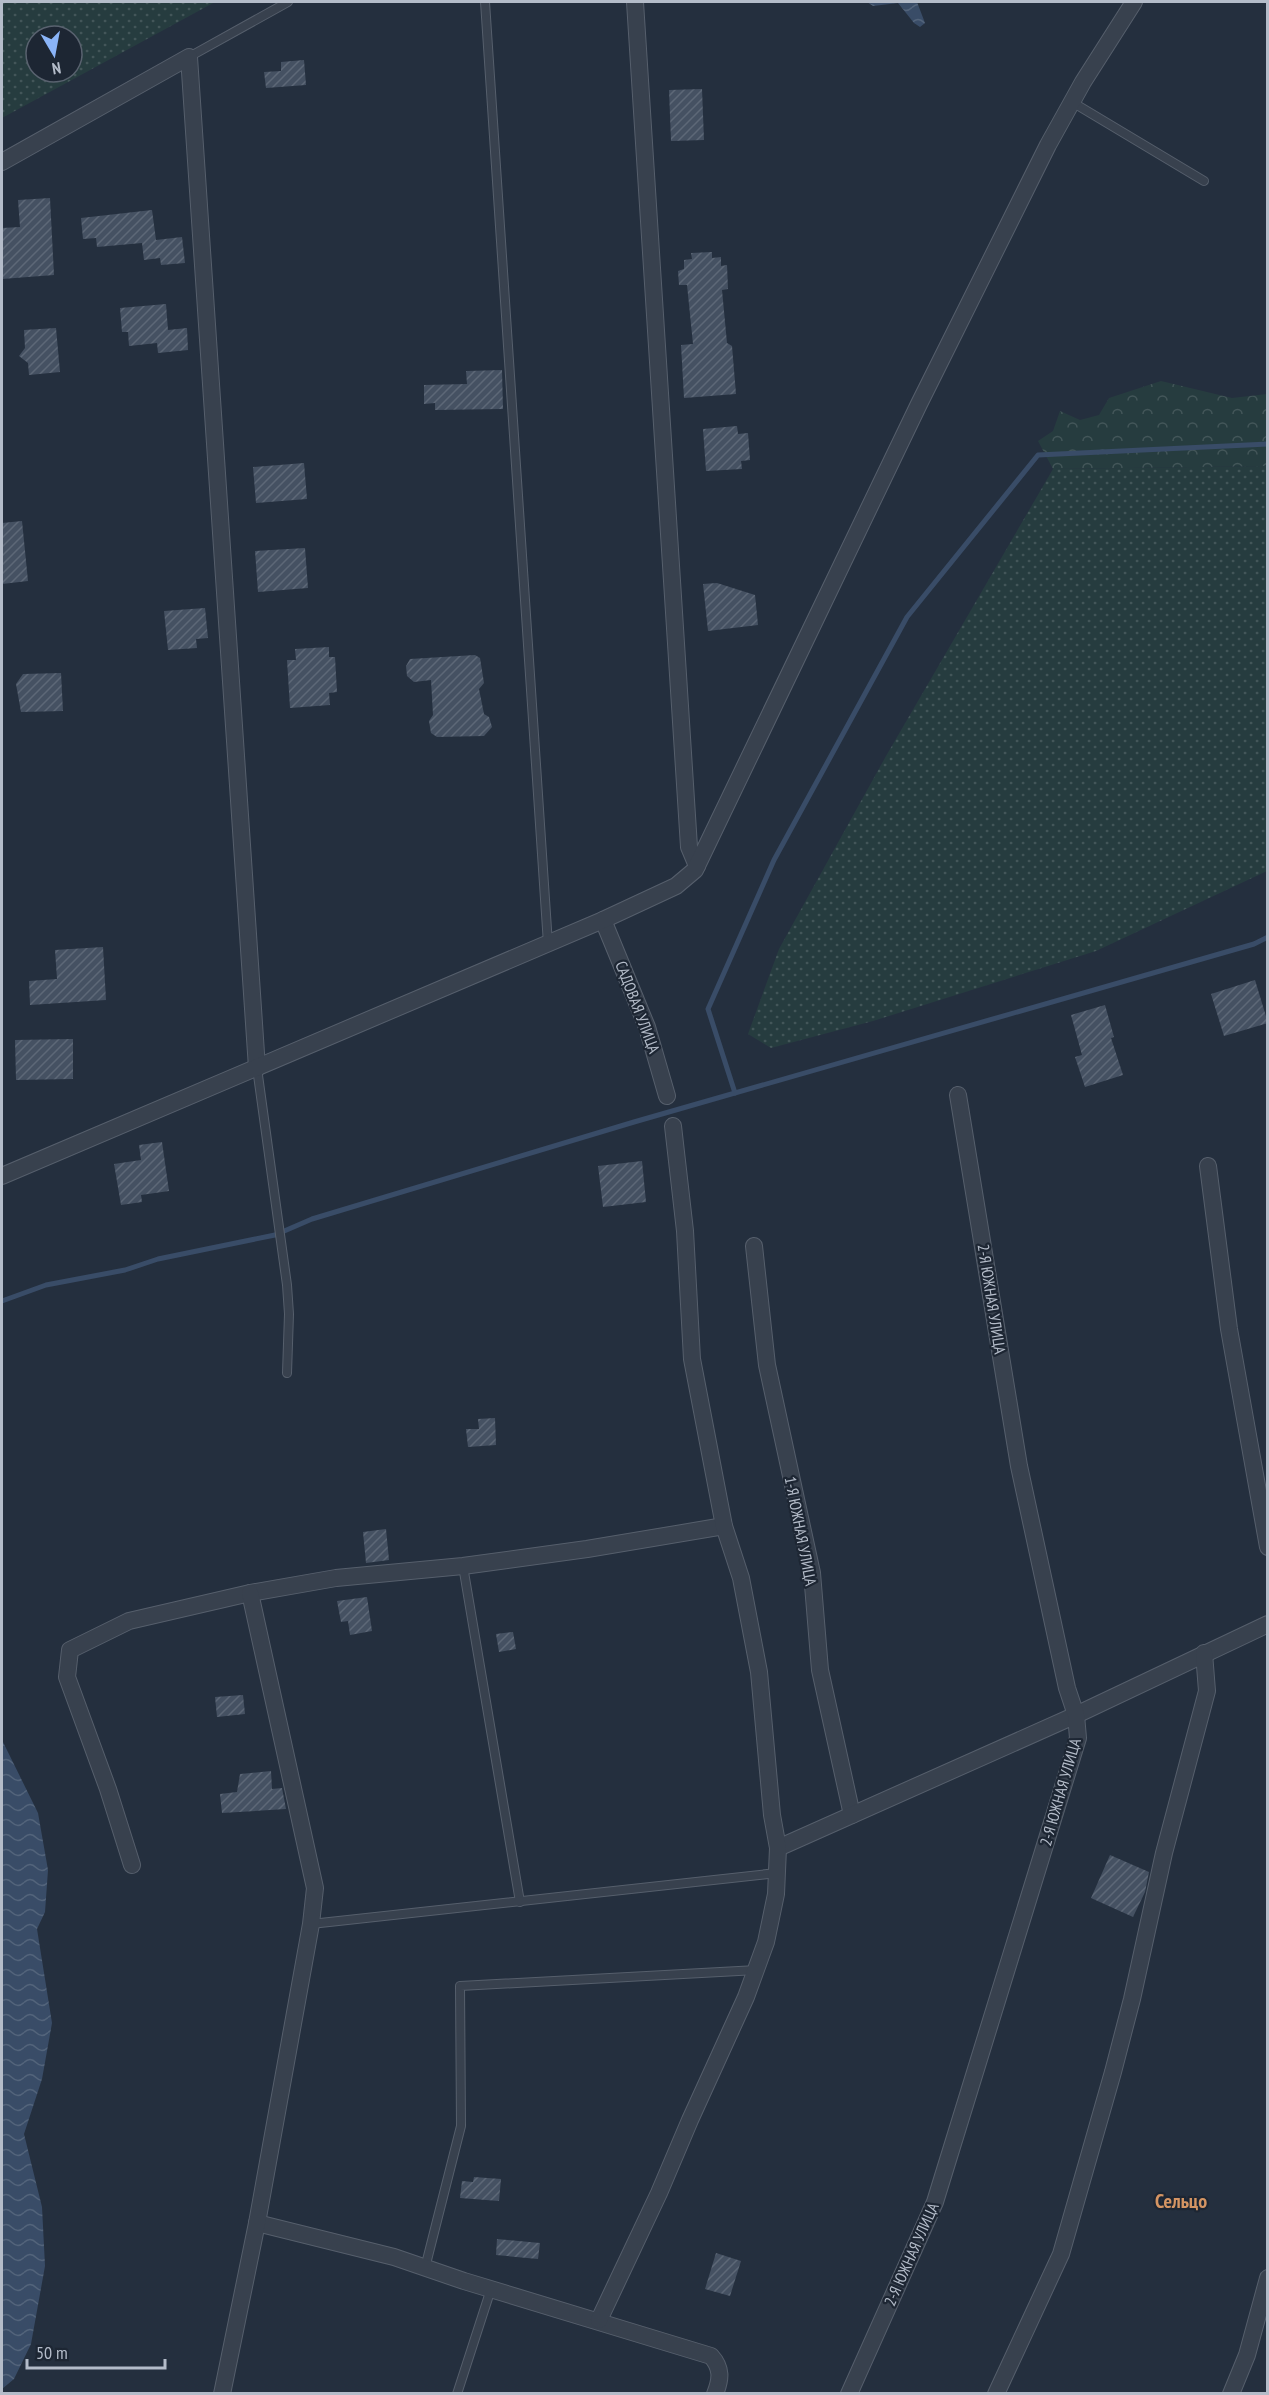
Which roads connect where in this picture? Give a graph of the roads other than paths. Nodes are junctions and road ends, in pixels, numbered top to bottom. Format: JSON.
{"nodes":[{"id":1,"x":288,"y":2,"type":"edge"},
{"id":2,"x":485,"y":2,"type":"edge"},
{"id":3,"x":635,"y":2,"type":"edge"},
{"id":4,"x":1134,"y":2,"type":"edge"},
{"id":5,"x":189,"y":57,"type":"junction"},
{"id":6,"x":1072,"y":102,"type":"junction"},
{"id":7,"x":2,"y":162,"type":"edge"},
{"id":8,"x":1204,"y":181,"type":"dead end"},
{"id":9,"x":697,"y":866,"type":"junction"},
{"id":10,"x":603,"y":920,"type":"junction"},
{"id":11,"x":548,"y":944,"type":"junction"},
{"id":12,"x":256,"y":1068,"type":"junction"},
{"id":13,"x":958,"y":1095,"type":"dead end"},
{"id":14,"x":667,"y":1096,"type":"dead end"},
{"id":15,"x":673,"y":1125,"type":"dead end"},
{"id":16,"x":1208,"y":1166,"type":"dead end"},
{"id":17,"x":2,"y":1176,"type":"edge"},
{"id":18,"x":754,"y":1246,"type":"dead end"},
{"id":19,"x":287,"y":1373,"type":"dead end"},
{"id":20,"x":724,"y":1526,"type":"junction"},
{"id":21,"x":1268,"y":1547,"type":"edge"},
{"id":22,"x":463,"y":1566,"type":"junction"},
{"id":23,"x":250,"y":1593,"type":"junction"},
{"id":24,"x":1268,"y":1624,"type":"edge"},
{"id":25,"x":1204,"y":1653,"type":"junction"},
{"id":26,"x":1076,"y":1715,"type":"junction"},
{"id":27,"x":852,"y":1815,"type":"junction"},
{"id":28,"x":778,"y":1848,"type":"junction"},
{"id":29,"x":132,"y":1865,"type":"dead end"},
{"id":30,"x":777,"y":1874,"type":"junction"},
{"id":31,"x":520,"y":1902,"type":"junction"},
{"id":32,"x":311,"y":1924,"type":"junction"},
{"id":33,"x":757,"y":1970,"type":"junction"},
{"id":34,"x":257,"y":2223,"type":"junction"},
{"id":35,"x":425,"y":2268,"type":"junction"},
{"id":36,"x":1268,"y":2278,"type":"edge"},
{"id":37,"x":491,"y":2289,"type":"junction"},
{"id":38,"x":599,"y":2320,"type":"junction"},
{"id":39,"x":222,"y":2394,"type":"edge"},
{"id":40,"x":457,"y":2394,"type":"edge"},
{"id":41,"x":715,"y":2394,"type":"edge"},
{"id":42,"x":849,"y":2394,"type":"edge"},
{"id":43,"x":996,"y":2394,"type":"edge"},
{"id":44,"x":1231,"y":2394,"type":"edge"}],
"edges":[{"from":1,"to":5,"type":"lane"},
{"from":2,"to":11,"type":"lane"},
{"from":3,"to":9,"type":"street"},
{"from":4,"to":6,"type":"street"},
{"from":5,"to":7,"type":"street"},
{"from":5,"to":12,"type":"street"},
{"from":6,"to":8,"type":"lane"},
{"from":6,"to":9,"type":"street"},
{"from":9,"to":10,"type":"street"},
{"from":10,"to":11,"type":"street"},
{"from":10,"to":14,"type":"street","name":"САДОВАЯ УЛИЦА"},
{"from":11,"to":12,"type":"street"},
{"from":12,"to":17,"type":"street"},
{"from":12,"to":19,"type":"lane"},
{"from":13,"to":26,"type":"street","name":"2-Я ЮЖНАЯ УЛИЦА"},
{"from":15,"to":20,"type":"street"},
{"from":16,"to":21,"type":"street"},
{"from":18,"to":27,"type":"street","name":"1-Я ЮЖНАЯ УЛИЦА"},
{"from":20,"to":22,"type":"street"},
{"from":20,"to":28,"type":"street"},
{"from":22,"to":23,"type":"street"},
{"from":22,"to":31,"type":"lane"},
{"from":23,"to":29,"type":"street"},
{"from":23,"to":32,"type":"street"},
{"from":24,"to":25,"type":"street"},
{"from":25,"to":26,"type":"street"},
{"from":25,"to":43,"type":"street"},
{"from":26,"to":27,"type":"street"},
{"from":26,"to":42,"type":"street","name":"2-Я ЮЖНАЯ УЛИЦА"},
{"from":27,"to":28,"type":"street"},
{"from":28,"to":30,"type":"street"},
{"from":30,"to":31,"type":"lane"},
{"from":30,"to":33,"type":"street"},
{"from":31,"to":32,"type":"lane"},
{"from":32,"to":34,"type":"street"},
{"from":33,"to":35,"type":"lane"},
{"from":33,"to":38,"type":"street"},
{"from":34,"to":35,"type":"street"},
{"from":34,"to":39,"type":"street"},
{"from":35,"to":37,"type":"street"},
{"from":36,"to":44,"type":"street"},
{"from":37,"to":38,"type":"street"},
{"from":37,"to":40,"type":"lane"},
{"from":38,"to":41,"type":"street"}]}
